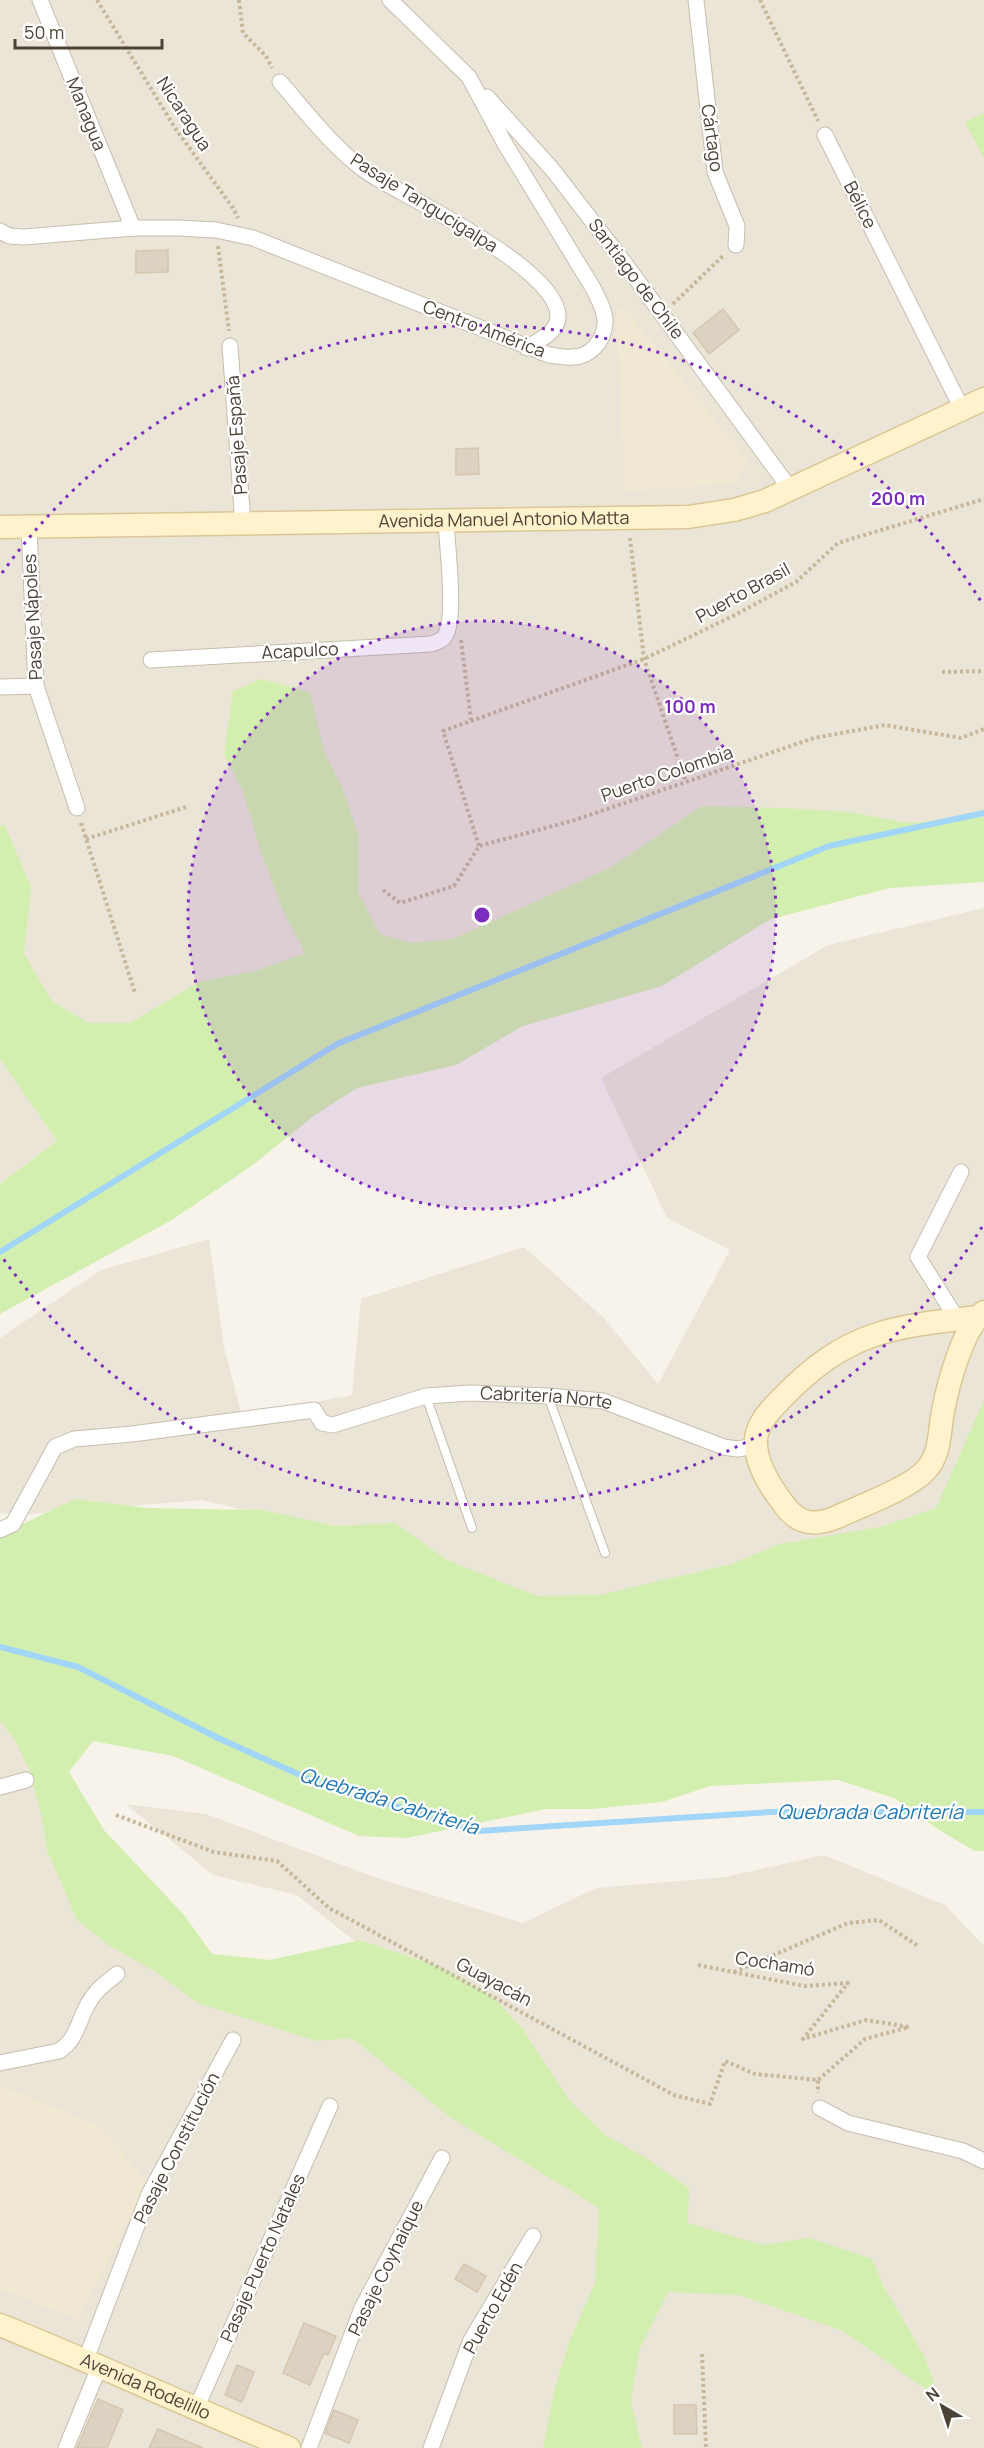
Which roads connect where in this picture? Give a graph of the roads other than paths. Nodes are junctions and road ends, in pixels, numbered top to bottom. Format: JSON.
{"nodes":[{"id":1,"x":40,"y":0,"type":"edge"},
{"id":2,"x":390,"y":0,"type":"edge"},
{"id":3,"x":696,"y":0,"type":"edge"},
{"id":4,"x":469,"y":77,"type":"junction"},
{"id":5,"x":280,"y":82,"type":"road end"},
{"id":6,"x":825,"y":135,"type":"road end"},
{"id":7,"x":133,"y":228,"type":"junction"},
{"id":8,"x":0,"y":231,"type":"edge"},
{"id":9,"x":736,"y":245,"type":"road end"},
{"id":10,"x":230,"y":345,"type":"road end"},
{"id":11,"x":527,"y":348,"type":"junction"},
{"id":12,"x":984,"y":399,"type":"edge"},
{"id":13,"x":962,"y":410,"type":"junction"},
{"id":14,"x":791,"y":490,"type":"junction"},
{"id":15,"x":446,"y":521,"type":"junction"},
{"id":16,"x":243,"y":524,"type":"junction"},
{"id":17,"x":0,"y":527,"type":"edge"},
{"id":18,"x":29,"y":527,"type":"junction"},
{"id":19,"x":151,"y":660,"type":"dead end"},
{"id":20,"x":36,"y":686,"type":"junction"},
{"id":21,"x":0,"y":687,"type":"edge"},
{"id":22,"x":76,"y":808,"type":"road end"},
{"id":23,"x":961,"y":1172,"type":"dead end"},
{"id":24,"x":973,"y":1316,"type":"edge"},
{"id":25,"x":426,"y":1396,"type":"junction"},
{"id":26,"x":548,"y":1396,"type":"junction"},
{"id":27,"x":756,"y":1446,"type":"junction"},
{"id":28,"x":472,"y":1528,"type":"dead end"},
{"id":29,"x":0,"y":1530,"type":"edge"},
{"id":30,"x":606,"y":1553,"type":"dead end"},
{"id":31,"x":26,"y":1780,"type":"dead end"},
{"id":32,"x":0,"y":1787,"type":"edge"},
{"id":33,"x":117,"y":1974,"type":"dead end"},
{"id":34,"x":233,"y":2040,"type":"dead end"},
{"id":35,"x":0,"y":2063,"type":"edge"},
{"id":36,"x":330,"y":2106,"type":"dead end"},
{"id":37,"x":820,"y":2108,"type":"road end"},
{"id":38,"x":442,"y":2158,"type":"dead end"},
{"id":39,"x":984,"y":2161,"type":"edge"},
{"id":40,"x":533,"y":2236,"type":"dead end"},
{"id":41,"x":0,"y":2325,"type":"edge"},
{"id":42,"x":93,"y":2362,"type":"junction"},
{"id":43,"x":196,"y":2409,"type":"junction"},
{"id":44,"x":66,"y":2448,"type":"edge"},
{"id":45,"x":289,"y":2448,"type":"edge"},
{"id":46,"x":309,"y":2448,"type":"edge"},
{"id":47,"x":431,"y":2448,"type":"edge"}],
"edges":[{"from":1,"to":7,"type":"street","name":"Managua"},
{"from":2,"to":4,"type":"street","name":"Centro América"},
{"from":3,"to":9,"type":"street","name":"Cártago"},
{"from":4,"to":11,"type":"street","name":"Centro América"},
{"from":4,"to":14,"type":"street","name":"Santiago de Chile"},
{"from":5,"to":11,"type":"street","name":"Pasaje Tangucigalpa"},
{"from":6,"to":13,"type":"street","name":"Bélice"},
{"from":7,"to":8,"type":"street","name":"Centro América"},
{"from":7,"to":11,"type":"street","name":"Centro América"},
{"from":10,"to":16,"type":"street","name":"Pasaje España"},
{"from":12,"to":13,"type":"main road","name":"Avenida Manuel Antonio Matta"},
{"from":13,"to":14,"type":"main road","name":"Avenida Manuel Antonio Matta"},
{"from":14,"to":15,"type":"main road","name":"Avenida Manuel Antonio Matta"},
{"from":15,"to":16,"type":"main road","name":"Avenida Manuel Antonio Matta"},
{"from":15,"to":19,"type":"street","name":"Acapulco"},
{"from":16,"to":18,"type":"main road","name":"Avenida Manuel Antonio Matta"},
{"from":17,"to":18,"type":"main road","name":"Avenida Manuel Antonio Matta"},
{"from":18,"to":20,"type":"street","name":"Pasaje Nápoles"},
{"from":20,"to":21,"type":"street"},
{"from":20,"to":22,"type":"street","name":"Pasaje Nápoles"},
{"from":23,"to":24,"type":"street"},
{"from":24,"to":27,"type":"main road"},
{"from":24,"to":27,"type":"main road"},
{"from":25,"to":26,"type":"street","name":"Cabritería Norte"},
{"from":25,"to":28,"type":"lane"},
{"from":25,"to":29,"type":"street","name":"Cabritería Norte"},
{"from":26,"to":27,"type":"street","name":"Cabritería Norte"},
{"from":26,"to":30,"type":"lane"},
{"from":31,"to":32,"type":"street"},
{"from":33,"to":35,"type":"street"},
{"from":34,"to":42,"type":"street","name":"Pasaje Constitución"},
{"from":36,"to":43,"type":"street","name":"Pasaje Puerto Natales"},
{"from":37,"to":39,"type":"street"},
{"from":38,"to":46,"type":"street","name":"Pasaje Coyhaique"},
{"from":40,"to":47,"type":"street","name":"Puerto Edén"},
{"from":41,"to":42,"type":"main road","name":"Avenida Rodelillo"},
{"from":42,"to":43,"type":"main road","name":"Avenida Rodelillo"},
{"from":42,"to":44,"type":"street","name":"Pasaje Constitución"},
{"from":43,"to":45,"type":"main road","name":"Avenida Rodelillo"}]}
